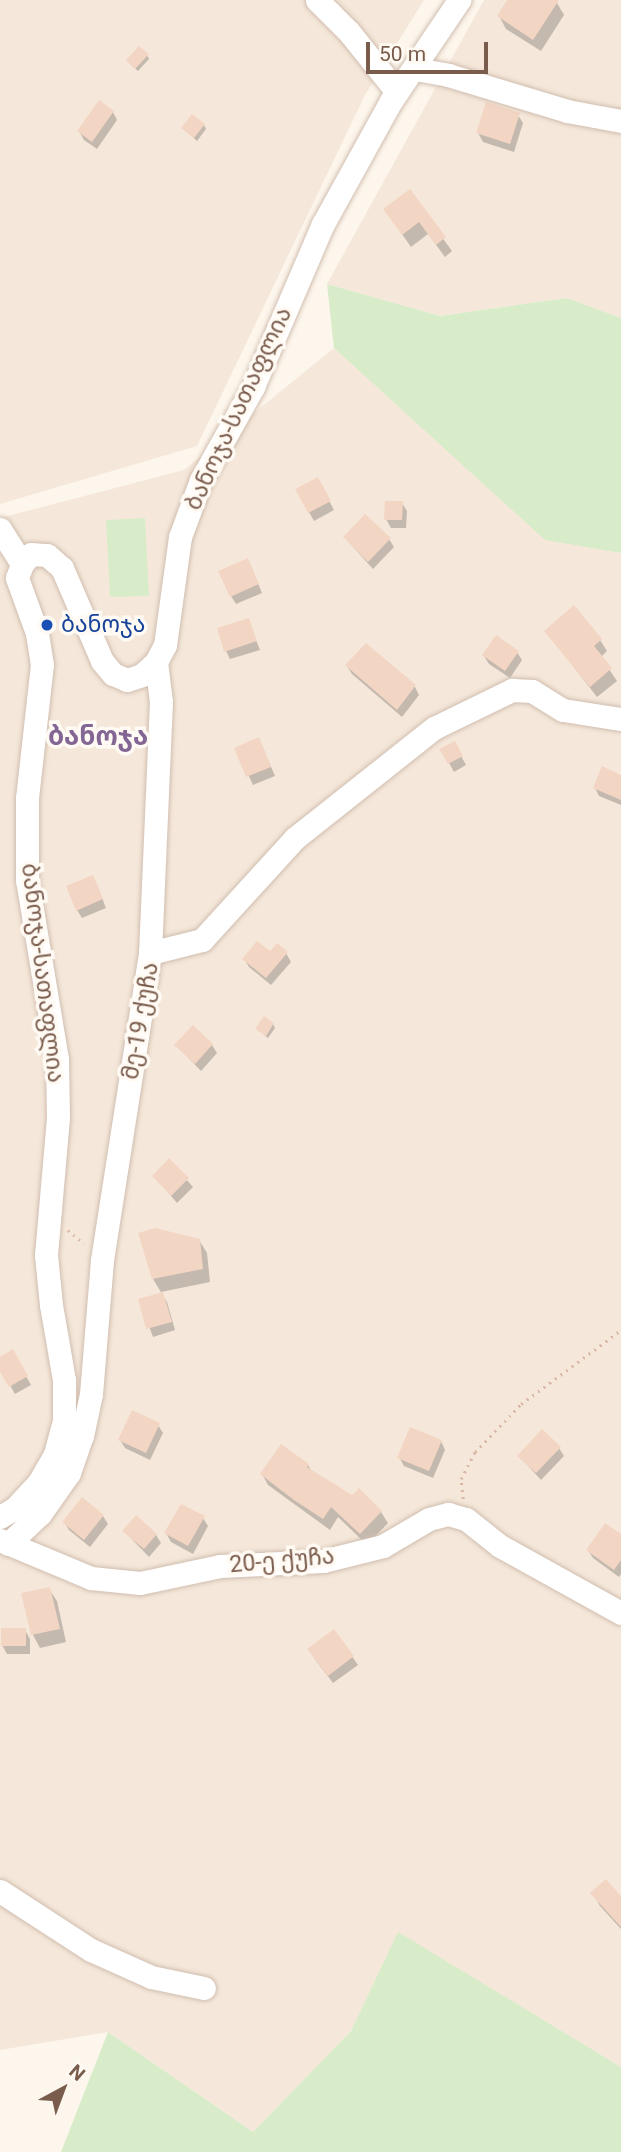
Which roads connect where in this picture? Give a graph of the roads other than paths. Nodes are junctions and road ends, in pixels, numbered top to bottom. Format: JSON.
{"nodes":[{"id":1,"x":317,"y":0,"type":"edge"},
{"id":2,"x":459,"y":0,"type":"edge"},
{"id":3,"x":415,"y":69,"type":"junction"},
{"id":4,"x":397,"y":92,"type":"junction"},
{"id":5,"x":621,"y":121,"type":"edge"},
{"id":6,"x":0,"y":529,"type":"edge"},
{"id":7,"x":13,"y":569,"type":"edge"},
{"id":8,"x":156,"y":662,"type":"junction"},
{"id":9,"x":621,"y":719,"type":"edge"},
{"id":10,"x":150,"y":953,"type":"junction"},
{"id":11,"x":0,"y":1517,"type":"edge"},
{"id":12,"x":4,"y":1542,"type":"edge"},
{"id":13,"x":621,"y":1613,"type":"edge"},
{"id":14,"x":0,"y":1891,"type":"edge"},
{"id":15,"x":204,"y":1988,"type":"dead end"}],
"edges":[{"from":1,"to":4,"type":"street"},
{"from":2,"to":3,"type":"street","name":"ბანოჯა-სათაფლია"},
{"from":3,"to":4,"type":"street","name":"ბანოჯა-სათაფლია"},
{"from":3,"to":5,"type":"street"},
{"from":4,"to":8,"type":"street","name":"ბანოჯა-სათაფლია"},
{"from":6,"to":7,"type":"street","name":"ბანოჯა-სათაფლია"},
{"from":7,"to":8,"type":"street"},
{"from":7,"to":11,"type":"street","name":"ბანოჯა-სათაფლია"},
{"from":8,"to":10,"type":"street"},
{"from":9,"to":10,"type":"street","name":"მე-19 ქუჩა"},
{"from":10,"to":12,"type":"street","name":"მე-19 ქუჩა"},
{"from":12,"to":13,"type":"street","name":"20-ე ქუჩა"},
{"from":14,"to":15,"type":"street"}]}
